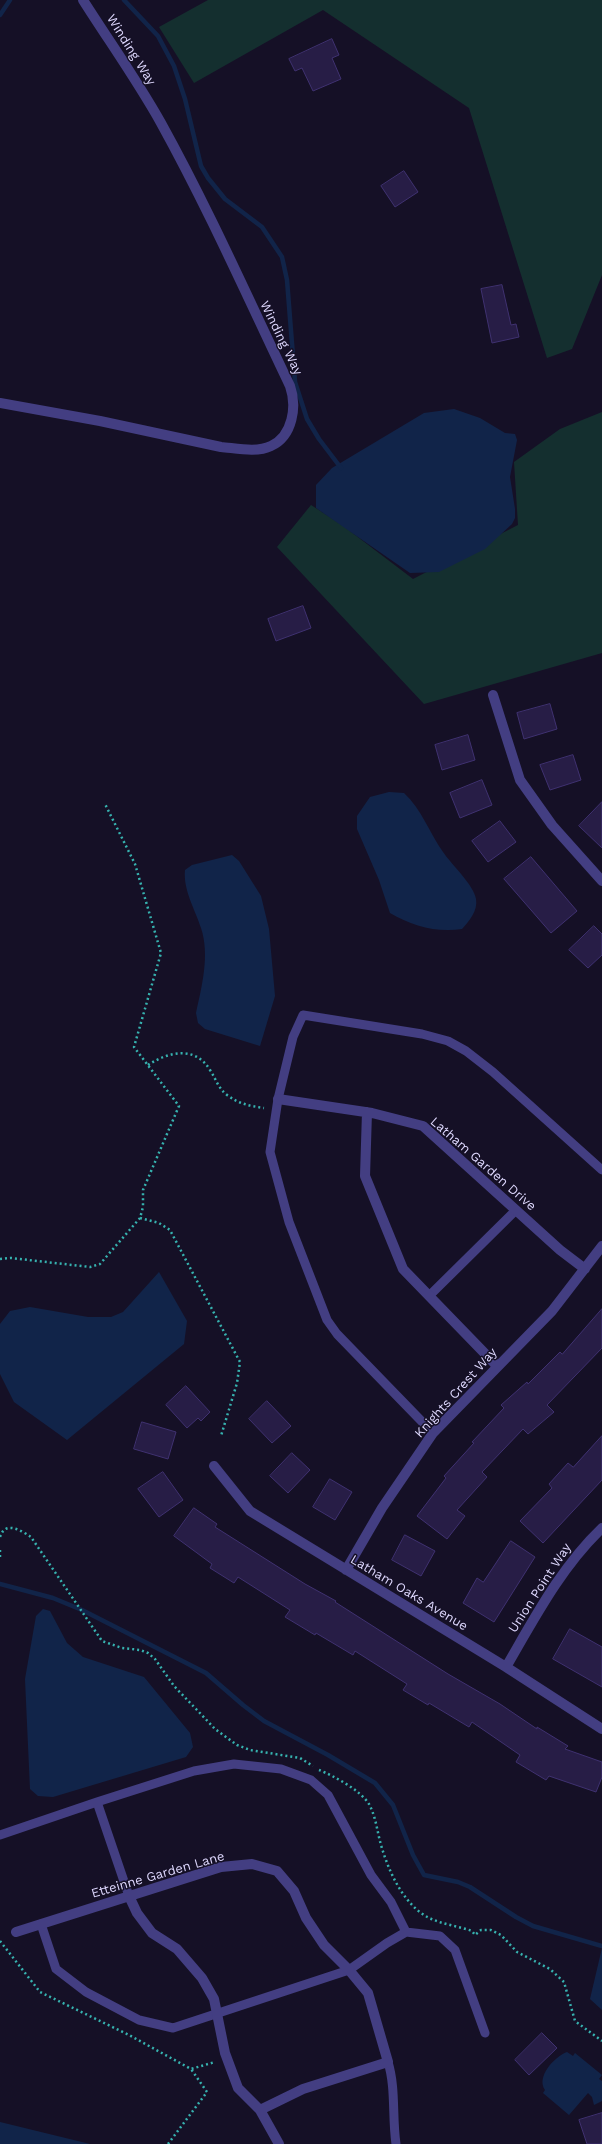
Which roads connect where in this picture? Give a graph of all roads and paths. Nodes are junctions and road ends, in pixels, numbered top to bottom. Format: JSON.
{"nodes":[{"id":1,"x":83,"y":0,"type":"edge"},
{"id":2,"x":0,"y":403,"type":"edge"},
{"id":3,"x":493,"y":695,"type":"dead end"},
{"id":4,"x":105,"y":804,"type":"dead end"},
{"id":5,"x":602,"y":881,"type":"edge"},
{"id":6,"x":148,"y":1065,"type":"junction"},
{"id":7,"x":278,"y":1099,"type":"junction"},
{"id":8,"x":264,"y":1108,"type":"dead end"},
{"id":9,"x":367,"y":1112,"type":"junction"},
{"id":10,"x":602,"y":1170,"type":"edge"},
{"id":11,"x":516,"y":1210,"type":"junction"},
{"id":12,"x":140,"y":1218,"type":"junction"},
{"id":13,"x":602,"y":1246,"type":"edge"},
{"id":14,"x":0,"y":1259,"type":"edge"},
{"id":15,"x":585,"y":1269,"type":"junction"},
{"id":16,"x":430,"y":1295,"type":"junction"},
{"id":17,"x":497,"y":1366,"type":"junction"},
{"id":18,"x":433,"y":1433,"type":"junction"},
{"id":19,"x":221,"y":1436,"type":"dead end"},
{"id":20,"x":214,"y":1466,"type":"dead end"},
{"id":21,"x":602,"y":1528,"type":"edge"},
{"id":22,"x":0,"y":1550,"type":"edge"},
{"id":23,"x":0,"y":1559,"type":"edge"},
{"id":24,"x":346,"y":1570,"type":"junction"},
{"id":25,"x":506,"y":1668,"type":"junction"},
{"id":26,"x":602,"y":1729,"type":"edge"},
{"id":27,"x":97,"y":1802,"type":"junction"},
{"id":28,"x":0,"y":1835,"type":"edge"},
{"id":29,"x":129,"y":1896,"type":"junction"},
{"id":30,"x":41,"y":1924,"type":"junction"},
{"id":31,"x":16,"y":1932,"type":"dead end"},
{"id":32,"x":406,"y":1932,"type":"junction"},
{"id":33,"x":0,"y":1941,"type":"edge"},
{"id":34,"x":349,"y":1970,"type":"junction"},
{"id":35,"x":217,"y":2015,"type":"junction"},
{"id":36,"x":485,"y":2033,"type":"dead end"},
{"id":37,"x":215,"y":2062,"type":"dead end"},
{"id":38,"x":388,"y":2062,"type":"junction"},
{"id":39,"x":191,"y":2069,"type":"junction"},
{"id":40,"x":260,"y":2110,"type":"junction"},
{"id":41,"x":168,"y":2144,"type":"edge"},
{"id":42,"x":279,"y":2144,"type":"edge"},
{"id":43,"x":396,"y":2144,"type":"edge"}],
"edges":[{"from":1,"to":2,"type":"street","name":"Winding Way"},
{"from":3,"to":5,"type":"street"},
{"from":4,"to":6,"type":"path"},
{"from":6,"to":8,"type":"path"},
{"from":6,"to":12,"type":"path"},
{"from":7,"to":9,"type":"street","name":"Latham Garden Drive"},
{"from":7,"to":10,"type":"lane"},
{"from":7,"to":18,"type":"lane"},
{"from":9,"to":11,"type":"street","name":"Latham Garden Drive"},
{"from":9,"to":16,"type":"street"},
{"from":11,"to":15,"type":"street","name":"Latham Garden Drive"},
{"from":11,"to":16,"type":"lane"},
{"from":12,"to":14,"type":"path"},
{"from":12,"to":19,"type":"path"},
{"from":13,"to":15,"type":"street","name":"Knights Crest Way"},
{"from":15,"to":17,"type":"street","name":"Knights Crest Way"},
{"from":16,"to":17,"type":"street"},
{"from":17,"to":18,"type":"street","name":"Knights Crest Way"},
{"from":18,"to":24,"type":"street","name":"Knights Crest Way"},
{"from":20,"to":24,"type":"street","name":"Latham Oaks Avenue"},
{"from":21,"to":25,"type":"street","name":"Union Point Way"},
{"from":22,"to":23,"type":"path"},
{"from":24,"to":25,"type":"street","name":"Latham Oaks Avenue"},
{"from":25,"to":26,"type":"street","name":"Latham Oaks Avenue"},
{"from":27,"to":28,"type":"lane"},
{"from":27,"to":29,"type":"lane"},
{"from":27,"to":32,"type":"lane"},
{"from":29,"to":30,"type":"street","name":"Etteinne Garden Lane"},
{"from":29,"to":34,"type":"street","name":"Etteinne Garden Lane"},
{"from":29,"to":35,"type":"street"},
{"from":30,"to":31,"type":"street","name":"Etteinne Garden Lane"},
{"from":30,"to":35,"type":"lane"},
{"from":32,"to":34,"type":"lane"},
{"from":32,"to":36,"type":"lane"},
{"from":33,"to":39,"type":"path"},
{"from":34,"to":35,"type":"lane"},
{"from":34,"to":38,"type":"street","name":"Etteinne Garden Lane"},
{"from":35,"to":40,"type":"street"},
{"from":37,"to":39,"type":"path"},
{"from":38,"to":40,"type":"street"},
{"from":38,"to":43,"type":"lane"},
{"from":39,"to":41,"type":"path"},
{"from":40,"to":42,"type":"street"}]}
